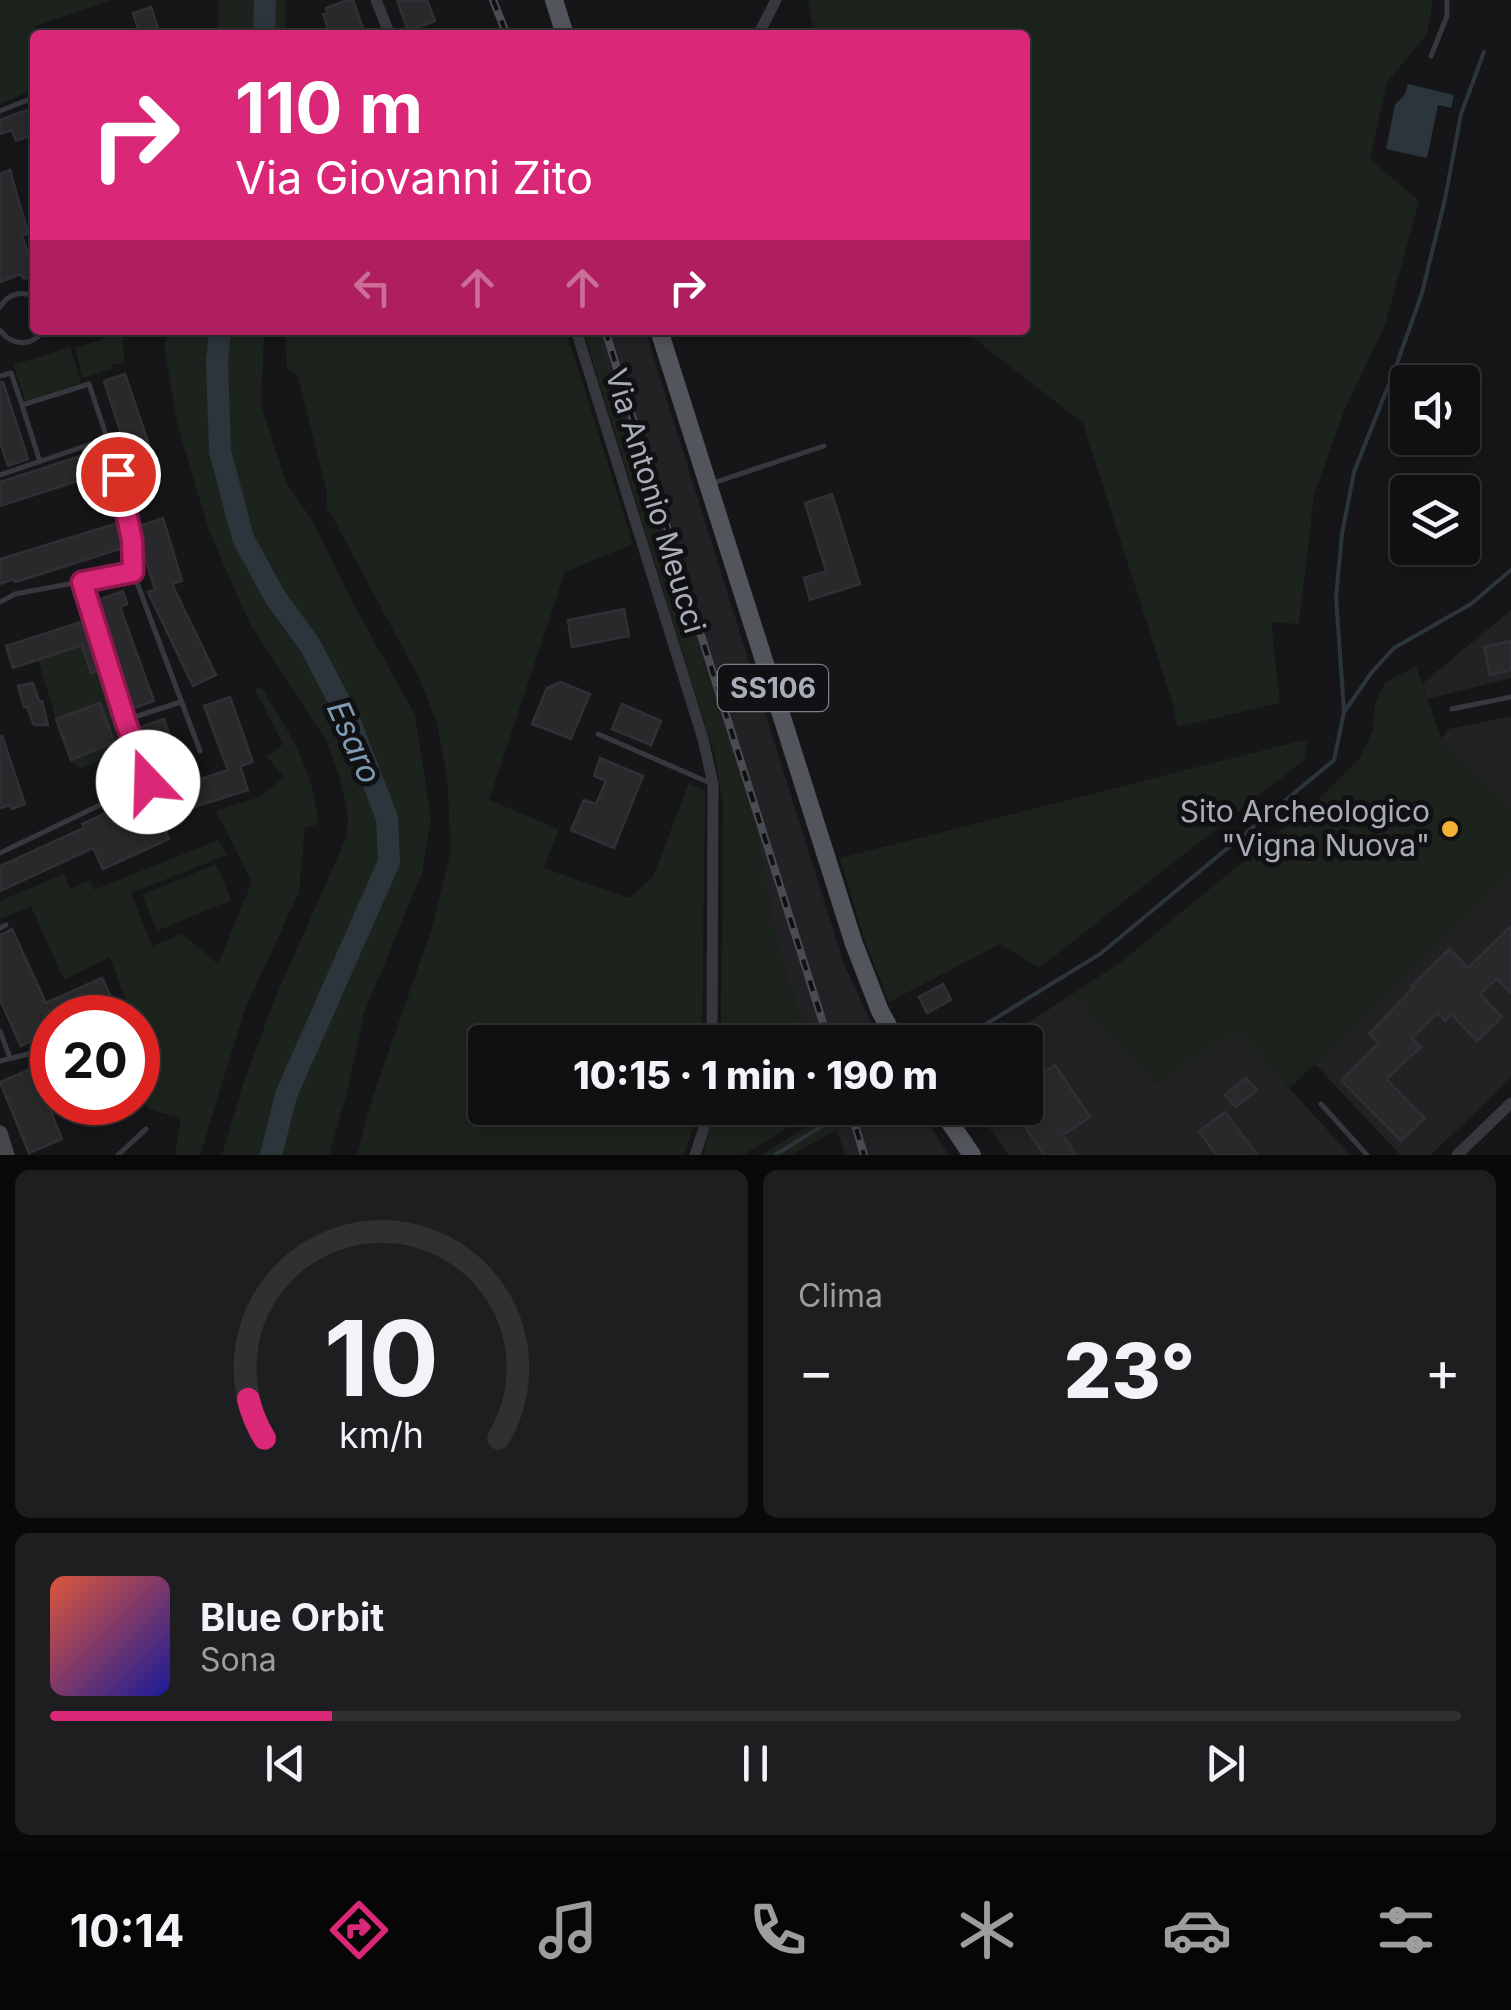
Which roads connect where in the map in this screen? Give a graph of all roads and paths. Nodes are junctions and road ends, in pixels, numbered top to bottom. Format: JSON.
{"nodes":[{"id":1,"x":376,"y":0,"type":"edge"},
{"id":2,"x":554,"y":0,"type":"edge"},
{"id":3,"x":776,"y":0,"type":"edge"},
{"id":4,"x":1446,"y":0,"type":"edge"},
{"id":5,"x":388,"y":30,"type":"edge"},
{"id":6,"x":563,"y":30,"type":"edge"},
{"id":7,"x":761,"y":30,"type":"edge"},
{"id":8,"x":1432,"y":56,"type":"dead end"},
{"id":9,"x":30,"y":99,"type":"edge"},
{"id":10,"x":0,"y":110,"type":"edge"},
{"id":11,"x":30,"y":295,"type":"edge"},
{"id":12,"x":1,"y":305,"type":"edge"},
{"id":13,"x":0,"y":330,"type":"edge"},
{"id":14,"x":40,"y":335,"type":"edge"},
{"id":15,"x":578,"y":335,"type":"edge"},
{"id":16,"x":661,"y":335,"type":"edge"},
{"id":17,"x":0,"y":376,"type":"edge"},
{"id":18,"x":22,"y":405,"type":"junction"},
{"id":19,"x":107,"y":439,"type":"junction"},
{"id":20,"x":824,"y":446,"type":"dead end"},
{"id":21,"x":40,"y":462,"type":"junction"},
{"id":22,"x":0,"y":475,"type":"edge"},
{"id":23,"x":709,"y":484,"type":"junction"},
{"id":24,"x":133,"y":572,"type":"junction"},
{"id":25,"x":82,"y":582,"type":"junction"},
{"id":26,"x":0,"y":602,"type":"edge"},
{"id":27,"x":814,"y":693,"type":"dead end"},
{"id":28,"x":1511,"y":697,"type":"edge"},
{"id":29,"x":181,"y":702,"type":"junction"},
{"id":30,"x":778,"y":705,"type":"junction"},
{"id":31,"x":1452,"y":709,"type":"dead end"},
{"id":32,"x":125,"y":720,"type":"junction"},
{"id":33,"x":598,"y":734,"type":"dead end"},
{"id":34,"x":200,"y":750,"type":"dead end"},
{"id":35,"x":713,"y":784,"type":"junction"},
{"id":36,"x":0,"y":853,"type":"edge"},
{"id":37,"x":712,"y":1025,"type":"edge"},
{"id":38,"x":888,"y":1025,"type":"edge"},
{"id":39,"x":0,"y":1031,"type":"edge"},
{"id":40,"x":30,"y":1050,"type":"edge"},
{"id":41,"x":10,"y":1058,"type":"junction"},
{"id":42,"x":0,"y":1061,"type":"edge"},
{"id":43,"x":1511,"y":1103,"type":"edge"},
{"id":44,"x":1321,"y":1104,"type":"dead end"},
{"id":45,"x":705,"y":1125,"type":"edge"},
{"id":46,"x":952,"y":1125,"type":"edge"},
{"id":47,"x":146,"y":1129,"type":"dead end"},
{"id":48,"x":0,"y":1133,"type":"edge"},
{"id":49,"x":8,"y":1155,"type":"edge"},
{"id":50,"x":118,"y":1155,"type":"edge"},
{"id":51,"x":695,"y":1155,"type":"edge"},
{"id":52,"x":972,"y":1155,"type":"edge"},
{"id":53,"x":1367,"y":1155,"type":"edge"},
{"id":54,"x":1456,"y":1155,"type":"edge"}],
"edges":[{"from":1,"to":5,"type":"street"},
{"from":2,"to":6,"type":"main road"},
{"from":3,"to":7,"type":"street"},
{"from":4,"to":8,"type":"lane"},
{"from":9,"to":10,"type":"lane"},
{"from":11,"to":12,"type":"lane"},
{"from":13,"to":14,"type":"lane"},
{"from":15,"to":35,"type":"street","name":"Via Antonio Meucci"},
{"from":16,"to":23,"type":"main road","number":"SS106"},
{"from":17,"to":18,"type":"lane"},
{"from":18,"to":19,"type":"lane"},
{"from":18,"to":21,"type":"lane"},
{"from":19,"to":21,"type":"lane"},
{"from":19,"to":24,"type":"lane"},
{"from":20,"to":23,"type":"lane"},
{"from":21,"to":22,"type":"lane"},
{"from":23,"to":30,"type":"main road","number":"SS106"},
{"from":24,"to":25,"type":"lane"},
{"from":24,"to":29,"type":"lane"},
{"from":25,"to":26,"type":"lane"},
{"from":25,"to":32,"type":"lane"},
{"from":27,"to":30,"type":"lane"},
{"from":28,"to":31,"type":"lane"},
{"from":29,"to":32,"type":"lane"},
{"from":29,"to":34,"type":"lane"},
{"from":30,"to":38,"type":"main road","number":"SS106"},
{"from":32,"to":36,"type":"lane"},
{"from":33,"to":35,"type":"lane"},
{"from":35,"to":37,"type":"street","name":"Via Antonio Meucci"},
{"from":39,"to":41,"type":"lane"},
{"from":40,"to":41,"type":"lane"},
{"from":41,"to":42,"type":"lane"},
{"from":43,"to":54,"type":"street"},
{"from":44,"to":53,"type":"lane"},
{"from":45,"to":51,"type":"street"},
{"from":46,"to":52,"type":"main road"},
{"from":47,"to":50,"type":"lane"},
{"from":48,"to":49,"type":"street"}]}
